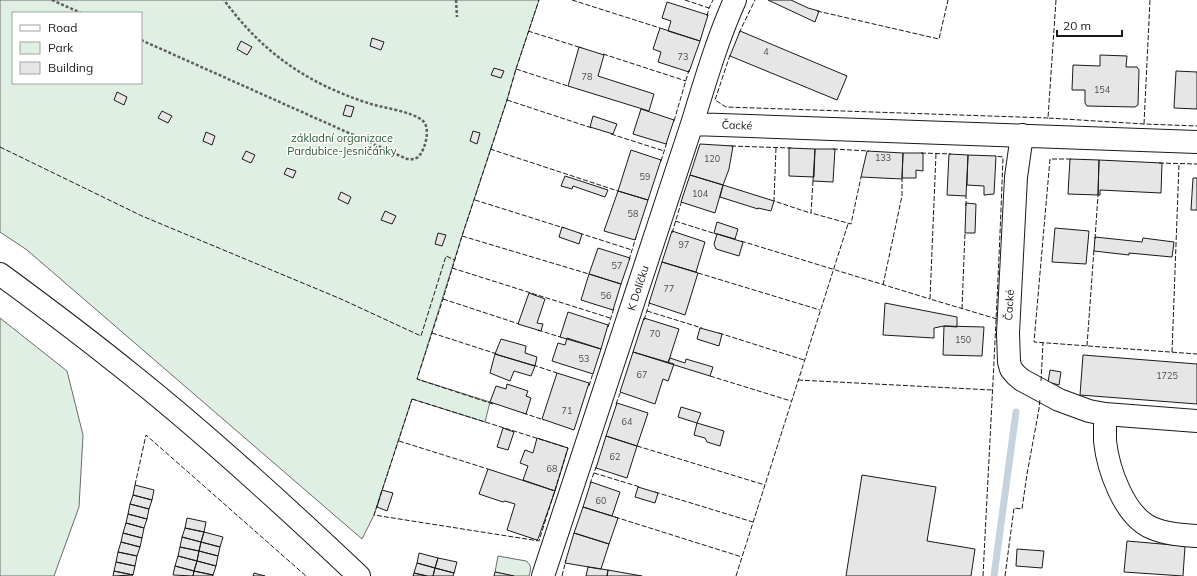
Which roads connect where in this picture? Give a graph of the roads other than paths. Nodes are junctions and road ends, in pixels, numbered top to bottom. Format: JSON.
{"nodes":[{"id":1,"x":734,"y":0,"type":"edge"},
{"id":2,"x":692,"y":124,"type":"junction"},
{"id":3,"x":1022,"y":135,"type":"junction"},
{"id":4,"x":1197,"y":142,"type":"edge"},
{"id":5,"x":0,"y":274,"type":"edge"},
{"id":6,"x":1106,"y":414,"type":"junction"},
{"id":7,"x":1197,"y":421,"type":"edge"},
{"id":8,"x":1197,"y":536,"type":"edge"},
{"id":9,"x":359,"y":576,"type":"edge"},
{"id":10,"x":543,"y":576,"type":"edge"}],
"edges":[{"from":1,"to":2,"type":"street","name":"K Dolíčku"},
{"from":2,"to":3,"type":"street","name":"Čacké"},
{"from":2,"to":10,"type":"street","name":"K Dolíčku"},
{"from":3,"to":4,"type":"street","name":"Čacké"},
{"from":3,"to":6,"type":"street","name":"Čacké"},
{"from":5,"to":9,"type":"street"},
{"from":6,"to":7,"type":"street","name":"Čacké"},
{"from":6,"to":8,"type":"street"}]}
